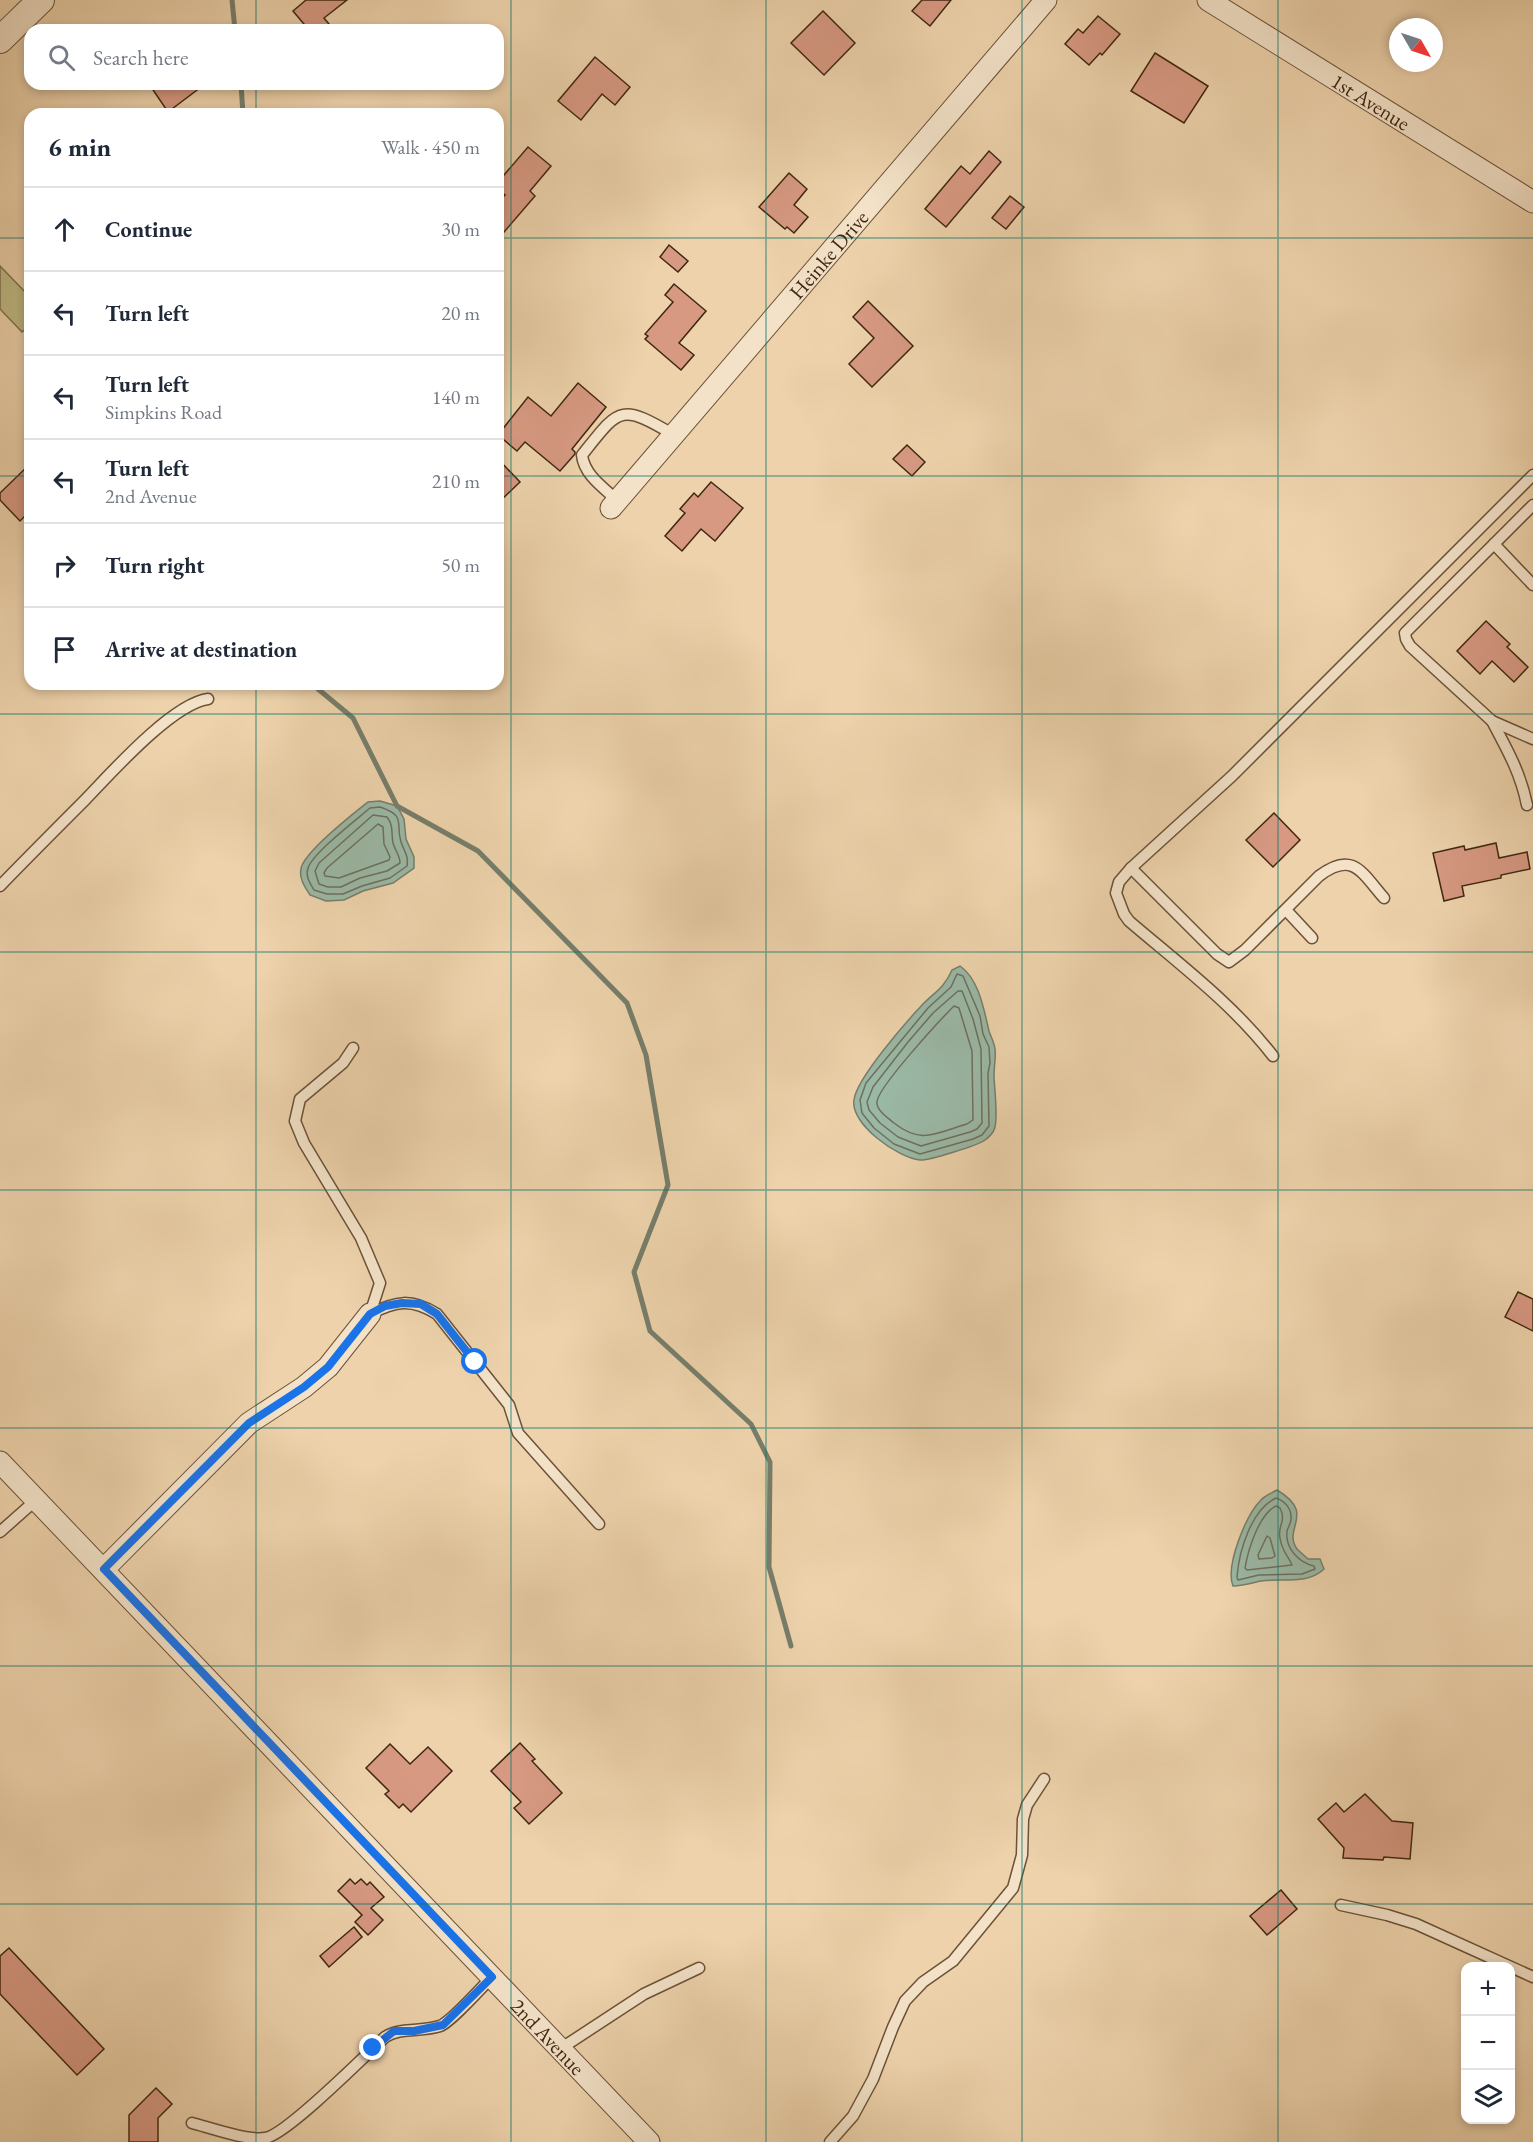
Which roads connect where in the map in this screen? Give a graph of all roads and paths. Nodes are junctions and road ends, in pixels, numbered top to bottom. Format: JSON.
{"nodes":[{"id":1,"x":41,"y":0,"type":"edge"},
{"id":2,"x":1046,"y":0,"type":"edge"},
{"id":3,"x":1208,"y":0,"type":"edge"},
{"id":4,"x":0,"y":40,"type":"edge"},
{"id":5,"x":1533,"y":202,"type":"edge"},
{"id":6,"x":674,"y":435,"type":"junction"},
{"id":7,"x":1533,"y":475,"type":"edge"},
{"id":8,"x":614,"y":505,"type":"joint"},
{"id":9,"x":1533,"y":505,"type":"edge"},
{"id":10,"x":1494,"y":544,"type":"junction"},
{"id":11,"x":1533,"y":585,"type":"edge"},
{"id":12,"x":208,"y":699,"type":"dead end"},
{"id":13,"x":1492,"y":721,"type":"junction"},
{"id":14,"x":1533,"y":739,"type":"edge"},
{"id":15,"x":1527,"y":806,"type":"dead end"},
{"id":16,"x":1131,"y":868,"type":"junction"},
{"id":17,"x":0,"y":886,"type":"edge"},
{"id":18,"x":1384,"y":898,"type":"dead end"},
{"id":19,"x":1286,"y":910,"type":"junction"},
{"id":20,"x":1312,"y":938,"type":"dead end"},
{"id":21,"x":353,"y":1048,"type":"dead end"},
{"id":22,"x":1273,"y":1056,"type":"dead end"},
{"id":23,"x":370,"y":1314,"type":"junction"},
{"id":24,"x":0,"y":1462,"type":"edge"},
{"id":25,"x":36,"y":1500,"type":"junction"},
{"id":26,"x":598,"y":1524,"type":"dead end"},
{"id":27,"x":0,"y":1532,"type":"edge"},
{"id":28,"x":104,"y":1569,"type":"junction"},
{"id":29,"x":1044,"y":1779,"type":"dead end"},
{"id":30,"x":1341,"y":1905,"type":"dead end"},
{"id":31,"x":699,"y":1968,"type":"dead end"},
{"id":32,"x":492,"y":1977,"type":"junction"},
{"id":33,"x":1533,"y":1977,"type":"edge"},
{"id":34,"x":560,"y":2049,"type":"junction"},
{"id":35,"x":192,"y":2123,"type":"dead end"},
{"id":36,"x":649,"y":2142,"type":"edge"},
{"id":37,"x":830,"y":2142,"type":"edge"}],
"edges":[{"from":1,"to":4,"type":"street"},
{"from":2,"to":6,"type":"street","name":"Heinke Drive"},
{"from":3,"to":5,"type":"street","name":"1st Avenue"},
{"from":6,"to":8,"type":"street","name":"Heinke Drive"},
{"from":6,"to":8,"type":"lane"},
{"from":7,"to":16,"type":"lane"},
{"from":9,"to":10,"type":"lane"},
{"from":10,"to":11,"type":"lane"},
{"from":10,"to":13,"type":"lane"},
{"from":12,"to":17,"type":"lane"},
{"from":13,"to":14,"type":"lane"},
{"from":13,"to":15,"type":"lane"},
{"from":16,"to":19,"type":"lane"},
{"from":16,"to":22,"type":"lane"},
{"from":18,"to":19,"type":"lane"},
{"from":19,"to":20,"type":"lane"},
{"from":21,"to":23,"type":"lane"},
{"from":23,"to":26,"type":"lane"},
{"from":23,"to":28,"type":"street"},
{"from":24,"to":25,"type":"street","name":"2nd Avenue"},
{"from":25,"to":27,"type":"lane"},
{"from":25,"to":28,"type":"street","name":"2nd Avenue"},
{"from":28,"to":32,"type":"street","name":"2nd Avenue"},
{"from":29,"to":37,"type":"lane"},
{"from":30,"to":33,"type":"lane"},
{"from":31,"to":34,"type":"lane"},
{"from":32,"to":34,"type":"street","name":"2nd Avenue"},
{"from":32,"to":35,"type":"lane"},
{"from":34,"to":36,"type":"street","name":"2nd Avenue"}]}
